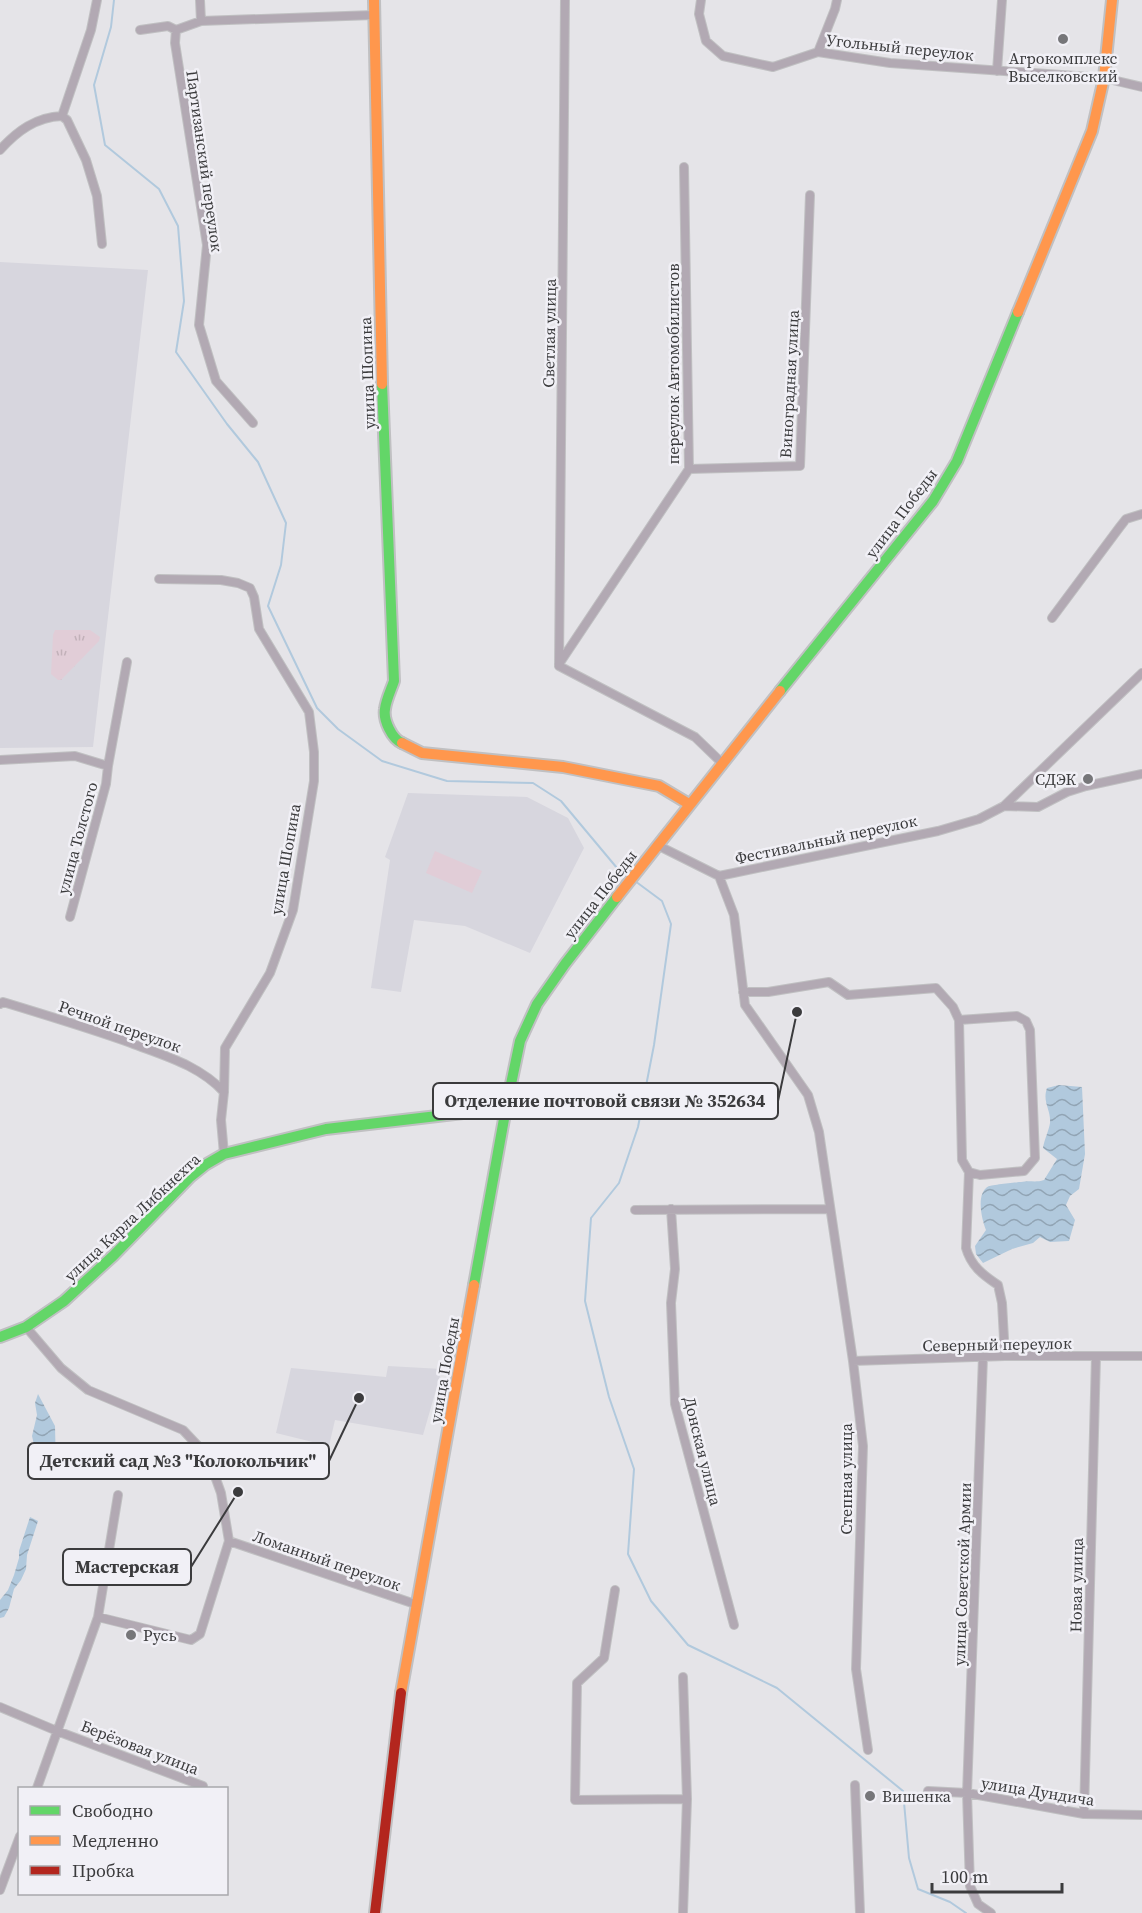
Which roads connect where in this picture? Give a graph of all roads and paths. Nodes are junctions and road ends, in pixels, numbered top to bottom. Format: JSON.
{"nodes":[{"id":1,"x":97,"y":0,"type":"edge"},
{"id":2,"x":200,"y":0,"type":"edge"},
{"id":3,"x":374,"y":0,"type":"edge"},
{"id":4,"x":565,"y":0,"type":"edge"},
{"id":5,"x":701,"y":0,"type":"edge"},
{"id":6,"x":837,"y":0,"type":"edge"},
{"id":7,"x":1002,"y":0,"type":"edge"},
{"id":8,"x":1112,"y":0,"type":"edge"},
{"id":9,"x":374,"y":15,"type":"junction"},
{"id":10,"x":201,"y":21,"type":"junction"},
{"id":11,"x":140,"y":30,"type":"dead end"},
{"id":12,"x":176,"y":30,"type":"junction"},
{"id":13,"x":818,"y":52,"type":"junction"},
{"id":14,"x":997,"y":71,"type":"junction"},
{"id":15,"x":1104,"y":78,"type":"junction"},
{"id":16,"x":1142,"y":87,"type":"edge"},
{"id":17,"x":62,"y":116,"type":"junction"},
{"id":18,"x":0,"y":150,"type":"edge"},
{"id":19,"x":684,"y":167,"type":"dead end"},
{"id":20,"x":810,"y":195,"type":"dead end"},
{"id":21,"x":102,"y":244,"type":"dead end"},
{"id":22,"x":253,"y":423,"type":"dead end"},
{"id":23,"x":689,"y":469,"type":"junction"},
{"id":24,"x":1142,"y":513,"type":"edge"},
{"id":25,"x":159,"y":579,"type":"dead end"},
{"id":26,"x":1052,"y":618,"type":"dead end"},
{"id":27,"x":127,"y":662,"type":"dead end"},
{"id":28,"x":559,"y":666,"type":"junction"},
{"id":29,"x":1142,"y":673,"type":"edge"},
{"id":30,"x":0,"y":760,"type":"edge"},
{"id":31,"x":722,"y":763,"type":"junction"},
{"id":32,"x":108,"y":766,"type":"junction"},
{"id":33,"x":1142,"y":774,"type":"edge"},
{"id":34,"x":689,"y":804,"type":"junction"},
{"id":35,"x":1004,"y":806,"type":"junction"},
{"id":36,"x":657,"y":845,"type":"junction"},
{"id":37,"x":719,"y":876,"type":"junction"},
{"id":38,"x":70,"y":917,"type":"dead end"},
{"id":39,"x":743,"y":992,"type":"junction"},
{"id":40,"x":0,"y":1004,"type":"edge"},
{"id":41,"x":959,"y":1020,"type":"junction"},
{"id":42,"x":224,"y":1092,"type":"junction"},
{"id":43,"x":506,"y":1108,"type":"junction"},
{"id":44,"x":224,"y":1154,"type":"junction"},
{"id":45,"x":969,"y":1172,"type":"junction"},
{"id":46,"x":671,"y":1209,"type":"junction"},
{"id":47,"x":830,"y":1209,"type":"junction"},
{"id":48,"x":635,"y":1210,"type":"dead end"},
{"id":49,"x":26,"y":1327,"type":"junction"},
{"id":50,"x":0,"y":1337,"type":"edge"},
{"id":51,"x":1005,"y":1356,"type":"junction"},
{"id":52,"x":1096,"y":1356,"type":"junction"},
{"id":53,"x":1142,"y":1356,"type":"edge"},
{"id":54,"x":983,"y":1357,"type":"junction"},
{"id":55,"x":853,"y":1360,"type":"junction"},
{"id":56,"x":118,"y":1495,"type":"dead end"},
{"id":57,"x":229,"y":1541,"type":"junction"},
{"id":58,"x":615,"y":1590,"type":"dead end"},
{"id":59,"x":415,"y":1604,"type":"junction"},
{"id":60,"x":98,"y":1617,"type":"junction"},
{"id":61,"x":734,"y":1625,"type":"dead end"},
{"id":62,"x":683,"y":1677,"type":"dead end"},
{"id":63,"x":0,"y":1707,"type":"edge"},
{"id":64,"x":57,"y":1731,"type":"junction"},
{"id":65,"x":868,"y":1750,"type":"dead end"},
{"id":66,"x":855,"y":1785,"type":"dead end"},
{"id":67,"x":203,"y":1786,"type":"dead end"},
{"id":68,"x":37,"y":1787,"type":"edge"},
{"id":69,"x":928,"y":1791,"type":"dead end"},
{"id":70,"x":967,"y":1793,"type":"junction"},
{"id":71,"x":687,"y":1799,"type":"junction"},
{"id":72,"x":1084,"y":1814,"type":"junction"},
{"id":73,"x":1142,"y":1815,"type":"edge"},
{"id":74,"x":18,"y":1841,"type":"edge"},
{"id":75,"x":0,"y":1890,"type":"edge"},
{"id":76,"x":375,"y":1913,"type":"edge"},
{"id":77,"x":683,"y":1913,"type":"edge"},
{"id":78,"x":860,"y":1913,"type":"edge"},
{"id":79,"x":991,"y":1913,"type":"edge"}],
"edges":[{"from":1,"to":17,"type":"street"},
{"from":2,"to":10,"type":"street"},
{"from":3,"to":9,"type":"street","name":"улица Шопина"},
{"from":4,"to":28,"type":"street","name":"Светлая улица"},
{"from":5,"to":13,"type":"street","name":"Угольный переулок"},
{"from":6,"to":13,"type":"street"},
{"from":7,"to":14,"type":"street"},
{"from":8,"to":15,"type":"street","name":"улица Победы"},
{"from":9,"to":10,"type":"street"},
{"from":9,"to":34,"type":"street","name":"улица Шопина"},
{"from":10,"to":12,"type":"street"},
{"from":11,"to":12,"type":"street"},
{"from":12,"to":22,"type":"street","name":"Партизанский переулок"},
{"from":13,"to":14,"type":"street","name":"Угольный переулок"},
{"from":14,"to":15,"type":"street","name":"Угольный переулок"},
{"from":15,"to":16,"type":"street","name":"Угольный переулок"},
{"from":15,"to":31,"type":"street","name":"улица Победы"},
{"from":17,"to":18,"type":"street"},
{"from":17,"to":21,"type":"street"},
{"from":19,"to":23,"type":"street","name":"переулок Автомобилистов"},
{"from":20,"to":23,"type":"street","name":"Виноградная улица"},
{"from":23,"to":28,"type":"street","name":"переулок Автомобилистов"},
{"from":24,"to":26,"type":"street"},
{"from":25,"to":42,"type":"street","name":"улица Шопина"},
{"from":27,"to":32,"type":"street","name":"улица Толстого"},
{"from":28,"to":31,"type":"street"},
{"from":29,"to":35,"type":"street","name":"Фестивальный переулок"},
{"from":30,"to":32,"type":"street","name":"улица Толстого"},
{"from":31,"to":34,"type":"street","name":"улица Победы"},
{"from":32,"to":38,"type":"street","name":"улица Толстого"},
{"from":33,"to":35,"type":"street","name":"Фестивальный переулок"},
{"from":34,"to":36,"type":"street","name":"улица Победы"},
{"from":35,"to":37,"type":"street","name":"Фестивальный переулок"},
{"from":36,"to":37,"type":"street","name":"Фестивальный переулок"},
{"from":36,"to":43,"type":"street","name":"улица Победы"},
{"from":37,"to":39,"type":"street","name":"Степная улица"},
{"from":39,"to":41,"type":"street"},
{"from":39,"to":47,"type":"street","name":"Степная улица"},
{"from":40,"to":42,"type":"street","name":"Речной переулок"},
{"from":41,"to":45,"type":"street"},
{"from":41,"to":45,"type":"street"},
{"from":42,"to":44,"type":"street","name":"улица Шопина"},
{"from":43,"to":44,"type":"street","name":"улица Карла Либкнехта"},
{"from":43,"to":59,"type":"street","name":"улица Победы"},
{"from":44,"to":49,"type":"street","name":"улица Карла Либкнехта"},
{"from":45,"to":51,"type":"street"},
{"from":46,"to":47,"type":"street"},
{"from":46,"to":48,"type":"street"},
{"from":46,"to":61,"type":"street","name":"Донская улица"},
{"from":47,"to":55,"type":"street","name":"Степная улица"},
{"from":49,"to":50,"type":"street","name":"улица Карла Либкнехта"},
{"from":49,"to":57,"type":"street","name":"Ломанный переулок"},
{"from":51,"to":52,"type":"street","name":"Северный переулок"},
{"from":51,"to":54,"type":"street","name":"Северный переулок"},
{"from":52,"to":53,"type":"street","name":"Северный переулок"},
{"from":52,"to":72,"type":"street","name":"Новая улица"},
{"from":54,"to":55,"type":"street","name":"Северный переулок"},
{"from":54,"to":70,"type":"street","name":"улица Советской Армии"},
{"from":55,"to":65,"type":"street","name":"Степная улица"},
{"from":56,"to":60,"type":"street"},
{"from":57,"to":59,"type":"street","name":"Ломанный переулок"},
{"from":57,"to":60,"type":"street","name":"Ломанный переулок"},
{"from":58,"to":71,"type":"street"},
{"from":59,"to":76,"type":"street","name":"улица Победы"},
{"from":60,"to":64,"type":"street"},
{"from":62,"to":71,"type":"street"},
{"from":63,"to":64,"type":"street"},
{"from":64,"to":67,"type":"street","name":"Берёзовая улица"},
{"from":64,"to":68,"type":"street","name":"Берёзовая улица"},
{"from":66,"to":78,"type":"street"},
{"from":69,"to":70,"type":"street","name":"улица Дундича"},
{"from":70,"to":72,"type":"street","name":"улица Дундича"},
{"from":70,"to":79,"type":"street","name":"улица Дундича"},
{"from":71,"to":77,"type":"street"},
{"from":72,"to":73,"type":"street","name":"улица Дундича"},
{"from":74,"to":75,"type":"street"}]}
